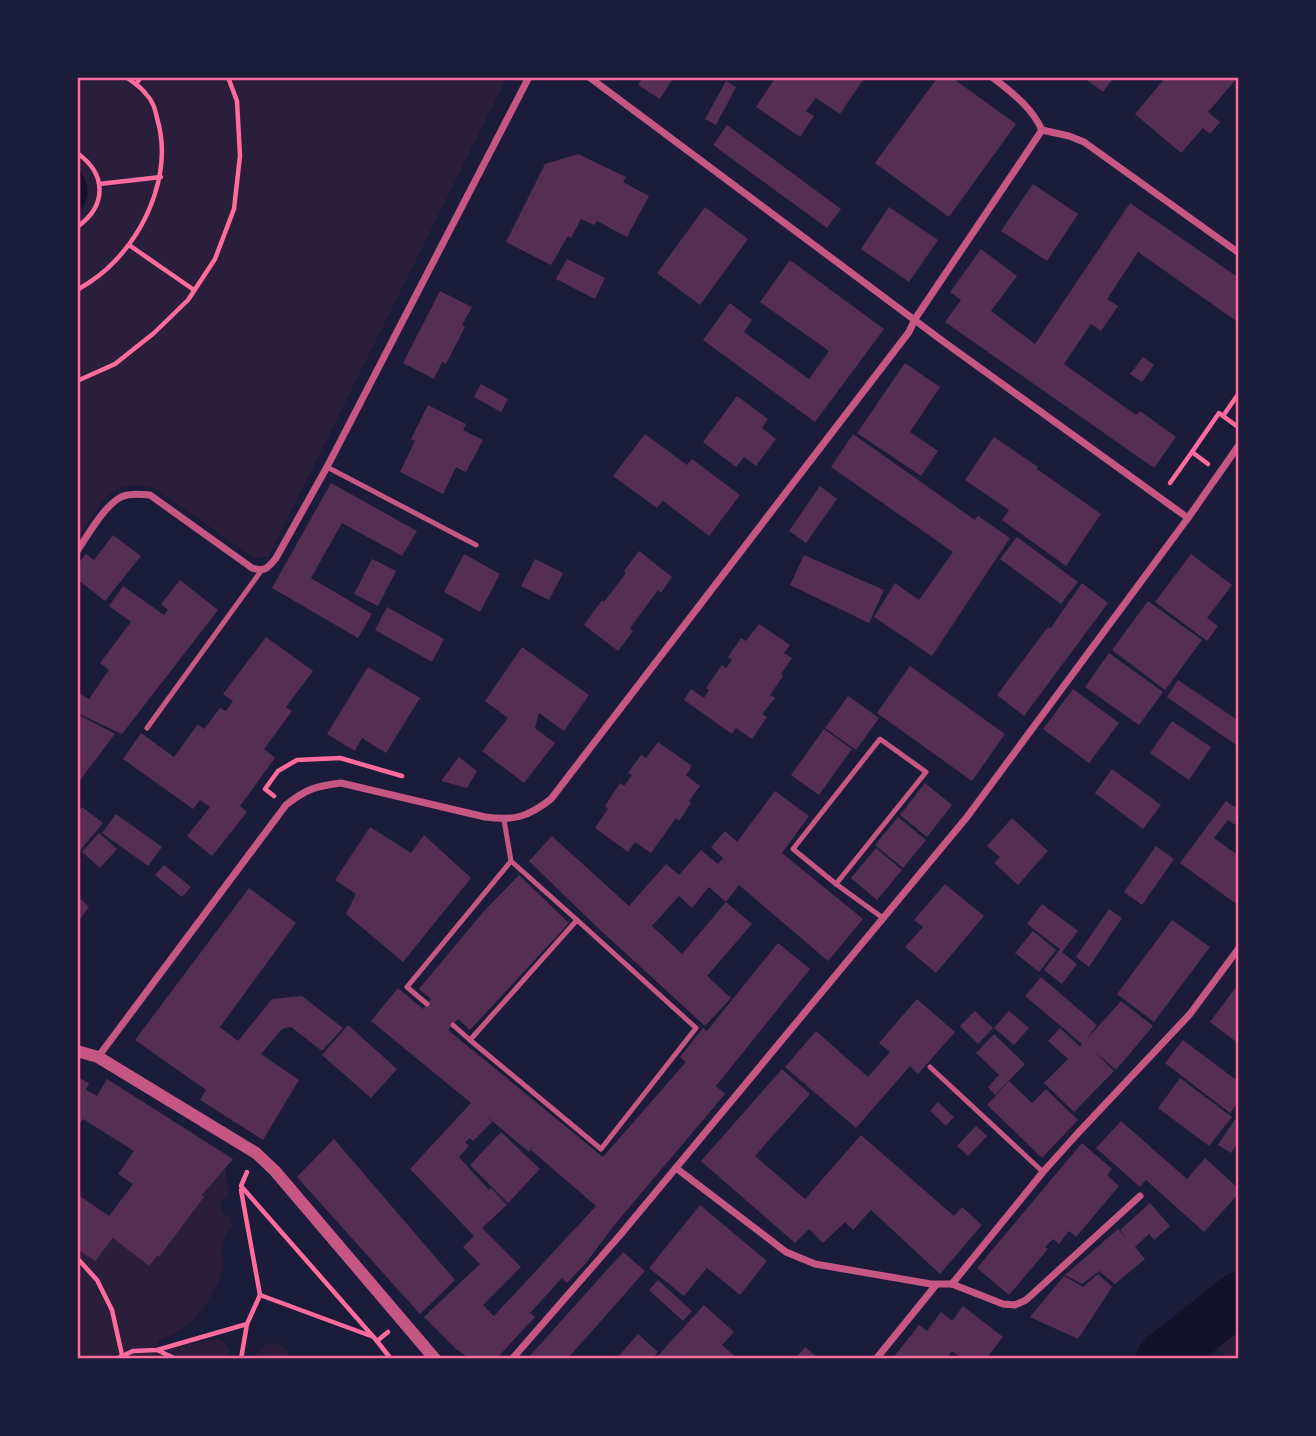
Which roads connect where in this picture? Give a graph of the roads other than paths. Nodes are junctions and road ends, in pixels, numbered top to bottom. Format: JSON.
{"nodes":[{"id":1,"x":529,"y":77,"type":"edge"},
{"id":2,"x":589,"y":77,"type":"edge"},
{"id":3,"x":992,"y":77,"type":"edge"},
{"id":4,"x":1042,"y":130,"type":"junction"},
{"id":5,"x":1239,"y":253,"type":"edge"},
{"id":6,"x":915,"y":319,"type":"junction"},
{"id":7,"x":1239,"y":444,"type":"edge"},
{"id":8,"x":1236,"y":455,"type":"edge"},
{"id":9,"x":327,"y":467,"type":"junction"},
{"id":10,"x":1188,"y":518,"type":"junction"},
{"id":11,"x":476,"y":545,"type":"dead end"},
{"id":12,"x":77,"y":551,"type":"edge"},
{"id":13,"x":261,"y":571,"type":"junction"},
{"id":14,"x":147,"y":728,"type":"dead end"},
{"id":15,"x":504,"y":820,"type":"junction"},
{"id":16,"x":511,"y":861,"type":"junction"},
{"id":17,"x":836,"y":884,"type":"junction"},
{"id":18,"x":883,"y":918,"type":"junction"},
{"id":19,"x":577,"y":919,"type":"junction"},
{"id":20,"x":1239,"y":948,"type":"edge"},
{"id":21,"x":427,"y":1004,"type":"dead end"},
{"id":22,"x":453,"y":1025,"type":"dead end"},
{"id":23,"x":470,"y":1040,"type":"junction"},
{"id":24,"x":77,"y":1051,"type":"edge"},
{"id":25,"x":98,"y":1057,"type":"junction"},
{"id":26,"x":930,"y":1067,"type":"dead end"},
{"id":27,"x":676,"y":1168,"type":"junction"},
{"id":28,"x":1043,"y":1172,"type":"junction"},
{"id":29,"x":653,"y":1179,"type":"dead end"},
{"id":30,"x":661,"y":1186,"type":"junction"},
{"id":31,"x":1140,"y":1196,"type":"dead end"},
{"id":32,"x":951,"y":1284,"type":"junction"},
{"id":33,"x":936,"y":1285,"type":"junction"},
{"id":34,"x":435,"y":1359,"type":"edge"},
{"id":35,"x":512,"y":1359,"type":"edge"},
{"id":36,"x":876,"y":1359,"type":"edge"}],
"edges":[{"from":1,"to":9,"type":"street"},
{"from":2,"to":6,"type":"street"},
{"from":3,"to":4,"type":"street"},
{"from":4,"to":5,"type":"street"},
{"from":4,"to":6,"type":"street"},
{"from":6,"to":10,"type":"street"},
{"from":6,"to":15,"type":"street"},
{"from":7,"to":8,"type":"street"},
{"from":8,"to":10,"type":"street"},
{"from":9,"to":11,"type":"lane"},
{"from":9,"to":13,"type":"street"},
{"from":10,"to":18,"type":"street"},
{"from":12,"to":13,"type":"street"},
{"from":13,"to":14,"type":"lane"},
{"from":15,"to":16,"type":"lane"},
{"from":15,"to":25,"type":"street"},
{"from":16,"to":19,"type":"lane"},
{"from":16,"to":21,"type":"lane"},
{"from":17,"to":17,"type":"lane"},
{"from":17,"to":18,"type":"lane"},
{"from":18,"to":27,"type":"street"},
{"from":19,"to":23,"type":"lane"},
{"from":19,"to":23,"type":"lane"},
{"from":20,"to":28,"type":"street"},
{"from":22,"to":23,"type":"lane"},
{"from":24,"to":25,"type":"street"},
{"from":25,"to":34,"type":"street"},
{"from":26,"to":28,"type":"lane"},
{"from":27,"to":30,"type":"street"},
{"from":27,"to":33,"type":"street"},
{"from":28,"to":32,"type":"street"},
{"from":29,"to":30,"type":"lane"},
{"from":30,"to":35,"type":"street"},
{"from":31,"to":32,"type":"street"},
{"from":32,"to":33,"type":"street"},
{"from":33,"to":36,"type":"street"}]}
